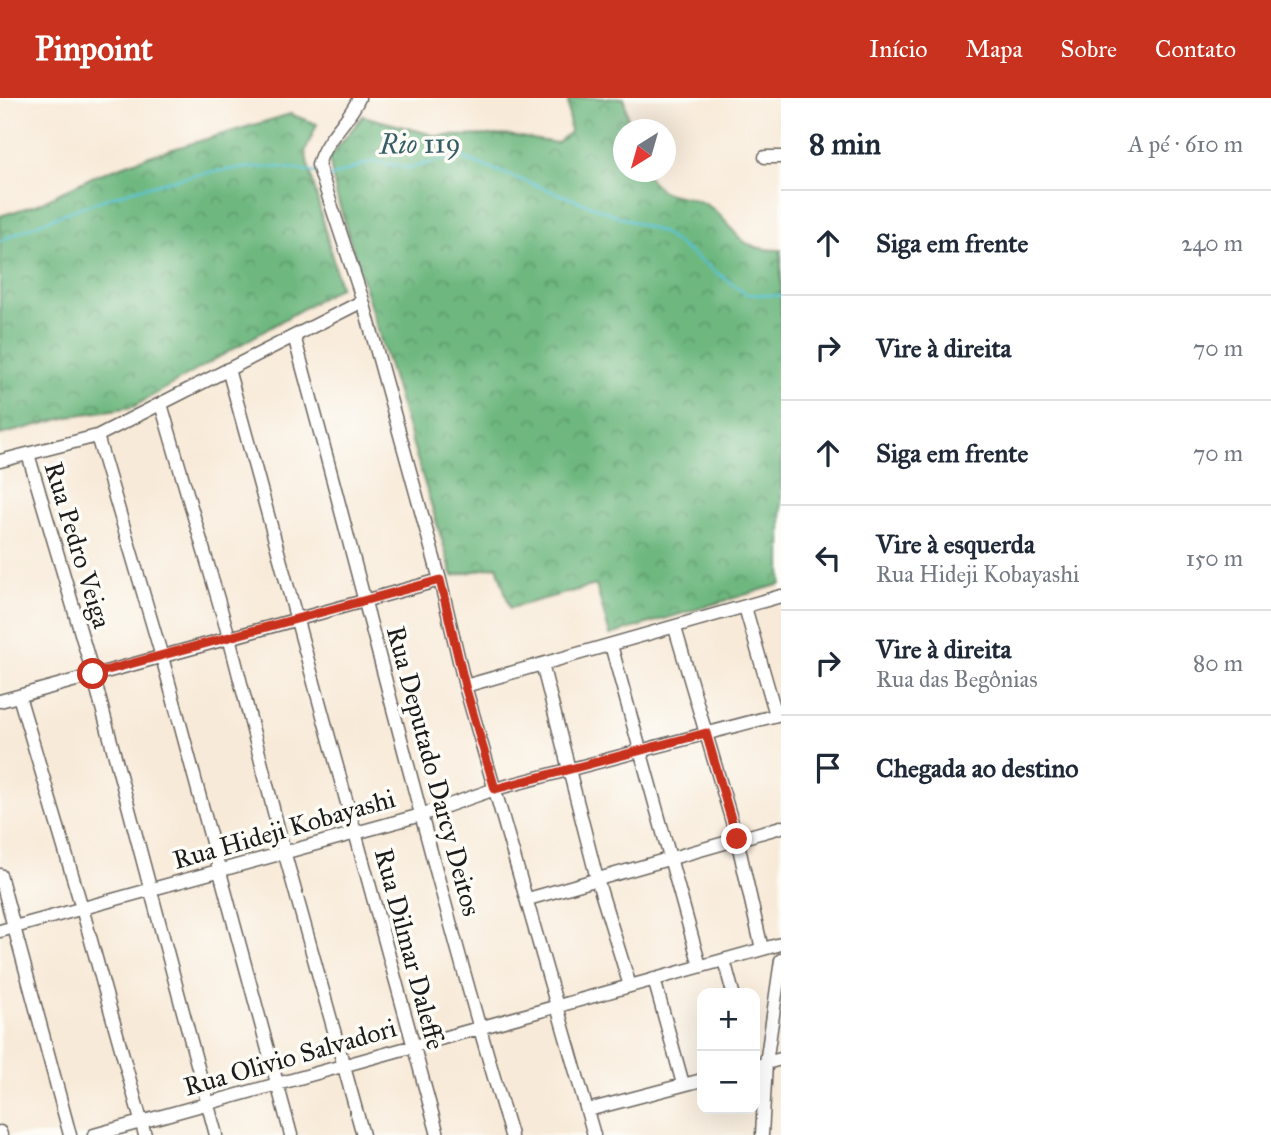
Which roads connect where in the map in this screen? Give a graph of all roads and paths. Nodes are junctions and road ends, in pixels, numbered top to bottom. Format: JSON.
{"nodes":[{"id":1,"x":359,"y":98,"type":"edge"},
{"id":2,"x":781,"y":157,"type":"edge"},
{"id":3,"x":765,"y":158,"type":"dead end"},
{"id":4,"x":363,"y":301,"type":"junction"},
{"id":5,"x":294,"y":336,"type":"junction"},
{"id":6,"x":228,"y":369,"type":"junction"},
{"id":7,"x":160,"y":404,"type":"junction"},
{"id":8,"x":97,"y":436,"type":"junction"},
{"id":9,"x":28,"y":454,"type":"junction"},
{"id":10,"x":0,"y":461,"type":"edge"},
{"id":11,"x":440,"y":580,"type":"junction"},
{"id":12,"x":781,"y":597,"type":"edge"},
{"id":13,"x":366,"y":599,"type":"junction"},
{"id":14,"x":745,"y":607,"type":"junction"},
{"id":15,"x":296,"y":620,"type":"junction"},
{"id":16,"x":675,"y":628,"type":"junction"},
{"id":17,"x":229,"y":637,"type":"junction"},
{"id":18,"x":611,"y":645,"type":"junction"},
{"id":19,"x":162,"y":657,"type":"junction"},
{"id":20,"x":542,"y":664,"type":"junction"},
{"id":21,"x":93,"y":674,"type":"junction"},
{"id":22,"x":465,"y":686,"type":"junction"},
{"id":23,"x":19,"y":696,"type":"junction"},
{"id":24,"x":0,"y":701,"type":"edge"},
{"id":25,"x":778,"y":714,"type":"edge"},
{"id":26,"x":706,"y":733,"type":"junction"},
{"id":27,"x":638,"y":751,"type":"junction"},
{"id":28,"x":569,"y":770,"type":"junction"},
{"id":29,"x":495,"y":789,"type":"junction"},
{"id":30,"x":421,"y":815,"type":"junction"},
{"id":31,"x":781,"y":827,"type":"edge"},
{"id":32,"x":354,"y":832,"type":"junction"},
{"id":33,"x":737,"y":839,"type":"junction"},
{"id":34,"x":284,"y":850,"type":"junction"},
{"id":35,"x":668,"y":858,"type":"junction"},
{"id":36,"x":220,"y":869,"type":"junction"},
{"id":37,"x":0,"y":875,"type":"edge"},
{"id":38,"x":597,"y":879,"type":"junction"},
{"id":39,"x":150,"y":890,"type":"junction"},
{"id":40,"x":528,"y":898,"type":"junction"},
{"id":41,"x":82,"y":908,"type":"junction"},
{"id":42,"x":15,"y":926,"type":"junction"},
{"id":43,"x":0,"y":931,"type":"edge"},
{"id":44,"x":781,"y":944,"type":"edge"},
{"id":45,"x":762,"y":949,"type":"junction"},
{"id":46,"x":724,"y":960,"type":"junction"},
{"id":47,"x":781,"y":960,"type":"edge"},
{"id":48,"x":700,"y":966,"type":"junction"},
{"id":49,"x":653,"y":979,"type":"junction"},
{"id":50,"x":630,"y":986,"type":"junction"},
{"id":51,"x":732,"y":988,"type":"edge"},
{"id":52,"x":559,"y":1005,"type":"junction"},
{"id":53,"x":479,"y":1028,"type":"junction"},
{"id":54,"x":413,"y":1046,"type":"junction"},
{"id":55,"x":781,"y":1059,"type":"edge"},
{"id":56,"x":761,"y":1065,"type":"edge"},
{"id":57,"x":342,"y":1066,"type":"junction"},
{"id":58,"x":697,"y":1081,"type":"edge"},
{"id":59,"x":683,"y":1084,"type":"junction"},
{"id":60,"x":275,"y":1085,"type":"junction"},
{"id":61,"x":206,"y":1104,"type":"junction"},
{"id":62,"x":588,"y":1110,"type":"junction"},
{"id":63,"x":141,"y":1122,"type":"junction"},
{"id":64,"x":70,"y":1135,"type":"edge"},
{"id":65,"x":94,"y":1135,"type":"edge"},
{"id":66,"x":145,"y":1135,"type":"edge"},
{"id":67,"x":216,"y":1135,"type":"edge"},
{"id":68,"x":290,"y":1135,"type":"edge"},
{"id":69,"x":363,"y":1135,"type":"edge"},
{"id":70,"x":438,"y":1135,"type":"edge"},
{"id":71,"x":511,"y":1135,"type":"edge"},
{"id":72,"x":594,"y":1135,"type":"edge"},
{"id":73,"x":762,"y":1135,"type":"edge"}],
"edges":[{"from":1,"to":4,"type":"street"},
{"from":2,"to":3,"type":"street"},
{"from":4,"to":5,"type":"street"},
{"from":4,"to":11,"type":"street"},
{"from":5,"to":6,"type":"street"},
{"from":5,"to":13,"type":"street","name":"Rua Deputado Darcy Deitos"},
{"from":6,"to":7,"type":"street"},
{"from":6,"to":15,"type":"street","name":"Rua Dilmar Daleffe"},
{"from":7,"to":8,"type":"street"},
{"from":7,"to":17,"type":"street"},
{"from":8,"to":9,"type":"street"},
{"from":8,"to":19,"type":"street"},
{"from":9,"to":10,"type":"street"},
{"from":9,"to":21,"type":"street","name":"Rua Pedro Veiga"},
{"from":11,"to":13,"type":"street"},
{"from":11,"to":22,"type":"street"},
{"from":12,"to":14,"type":"street"},
{"from":13,"to":15,"type":"street"},
{"from":13,"to":30,"type":"street","name":"Rua Deputado Darcy Deitos"},
{"from":14,"to":16,"type":"street"},
{"from":14,"to":25,"type":"street"},
{"from":15,"to":17,"type":"street"},
{"from":15,"to":32,"type":"street","name":"Rua Dilmar Daleffe"},
{"from":16,"to":18,"type":"street"},
{"from":16,"to":26,"type":"street"},
{"from":17,"to":19,"type":"street"},
{"from":17,"to":34,"type":"street"},
{"from":18,"to":20,"type":"street"},
{"from":18,"to":27,"type":"street"},
{"from":19,"to":21,"type":"street"},
{"from":19,"to":36,"type":"street"},
{"from":20,"to":22,"type":"street"},
{"from":20,"to":28,"type":"street"},
{"from":21,"to":23,"type":"street"},
{"from":21,"to":39,"type":"street","name":"Rua Pedro Veiga"},
{"from":22,"to":29,"type":"street"},
{"from":23,"to":24,"type":"street"},
{"from":23,"to":41,"type":"street"},
{"from":25,"to":26,"type":"street","name":"Rua Hideji Kobayashi"},
{"from":26,"to":27,"type":"street","name":"Rua Hideji Kobayashi"},
{"from":26,"to":33,"type":"street"},
{"from":27,"to":28,"type":"street","name":"Rua Hideji Kobayashi"},
{"from":27,"to":35,"type":"street"},
{"from":28,"to":29,"type":"street","name":"Rua Hideji Kobayashi"},
{"from":28,"to":38,"type":"street"},
{"from":29,"to":30,"type":"street","name":"Rua Hideji Kobayashi"},
{"from":29,"to":40,"type":"street"},
{"from":30,"to":32,"type":"street","name":"Rua Hideji Kobayashi"},
{"from":30,"to":53,"type":"street","name":"Rua Deputado Darcy Deitos"},
{"from":31,"to":33,"type":"street"},
{"from":32,"to":34,"type":"street","name":"Rua Hideji Kobayashi"},
{"from":32,"to":54,"type":"street","name":"Rua Dilmar Daleffe"},
{"from":33,"to":35,"type":"street"},
{"from":33,"to":45,"type":"street"},
{"from":34,"to":36,"type":"street","name":"Rua Hideji Kobayashi"},
{"from":34,"to":57,"type":"street"},
{"from":35,"to":38,"type":"street"},
{"from":35,"to":48,"type":"street"},
{"from":36,"to":39,"type":"street","name":"Rua Hideji Kobayashi"},
{"from":36,"to":60,"type":"street"},
{"from":37,"to":42,"type":"street"},
{"from":38,"to":40,"type":"street"},
{"from":38,"to":50,"type":"street"},
{"from":39,"to":41,"type":"street","name":"Rua Hideji Kobayashi"},
{"from":39,"to":61,"type":"street","name":"Rua Pedro Veiga"},
{"from":40,"to":52,"type":"street"},
{"from":41,"to":42,"type":"street","name":"Rua Hideji Kobayashi"},
{"from":41,"to":63,"type":"street"},
{"from":42,"to":43,"type":"street","name":"Rua Hideji Kobayashi"},
{"from":42,"to":64,"type":"street"},
{"from":44,"to":45,"type":"street","name":"Rua Olivio Salvadori"},
{"from":45,"to":46,"type":"street","name":"Rua Olivio Salvadori"},
{"from":46,"to":48,"type":"street","name":"Rua Olivio Salvadori"},
{"from":46,"to":51,"type":"street"},
{"from":47,"to":56,"type":"street"},
{"from":48,"to":49,"type":"street","name":"Rua Olivio Salvadori"},
{"from":49,"to":50,"type":"street","name":"Rua Olivio Salvadori"},
{"from":49,"to":59,"type":"street"},
{"from":50,"to":52,"type":"street","name":"Rua Olivio Salvadori"},
{"from":52,"to":53,"type":"street","name":"Rua Olivio Salvadori"},
{"from":52,"to":62,"type":"street"},
{"from":53,"to":54,"type":"street","name":"Rua Olivio Salvadori"},
{"from":53,"to":71,"type":"street","name":"Rua Deputado Darcy Deitos"},
{"from":54,"to":57,"type":"street","name":"Rua Olivio Salvadori"},
{"from":54,"to":70,"type":"street","name":"Rua Dilmar Daleffe"},
{"from":55,"to":56,"type":"street"},
{"from":56,"to":73,"type":"street"},
{"from":57,"to":60,"type":"street","name":"Rua Olivio Salvadori"},
{"from":57,"to":69,"type":"street"},
{"from":58,"to":59,"type":"street"},
{"from":59,"to":62,"type":"street"},
{"from":60,"to":61,"type":"street","name":"Rua Olivio Salvadori"},
{"from":60,"to":68,"type":"street"},
{"from":61,"to":63,"type":"street","name":"Rua Olivio Salvadori"},
{"from":61,"to":67,"type":"street","name":"Rua Pedro Veiga"},
{"from":62,"to":72,"type":"street"},
{"from":63,"to":65,"type":"street","name":"Rua Olivio Salvadori"},
{"from":63,"to":66,"type":"street"}]}
